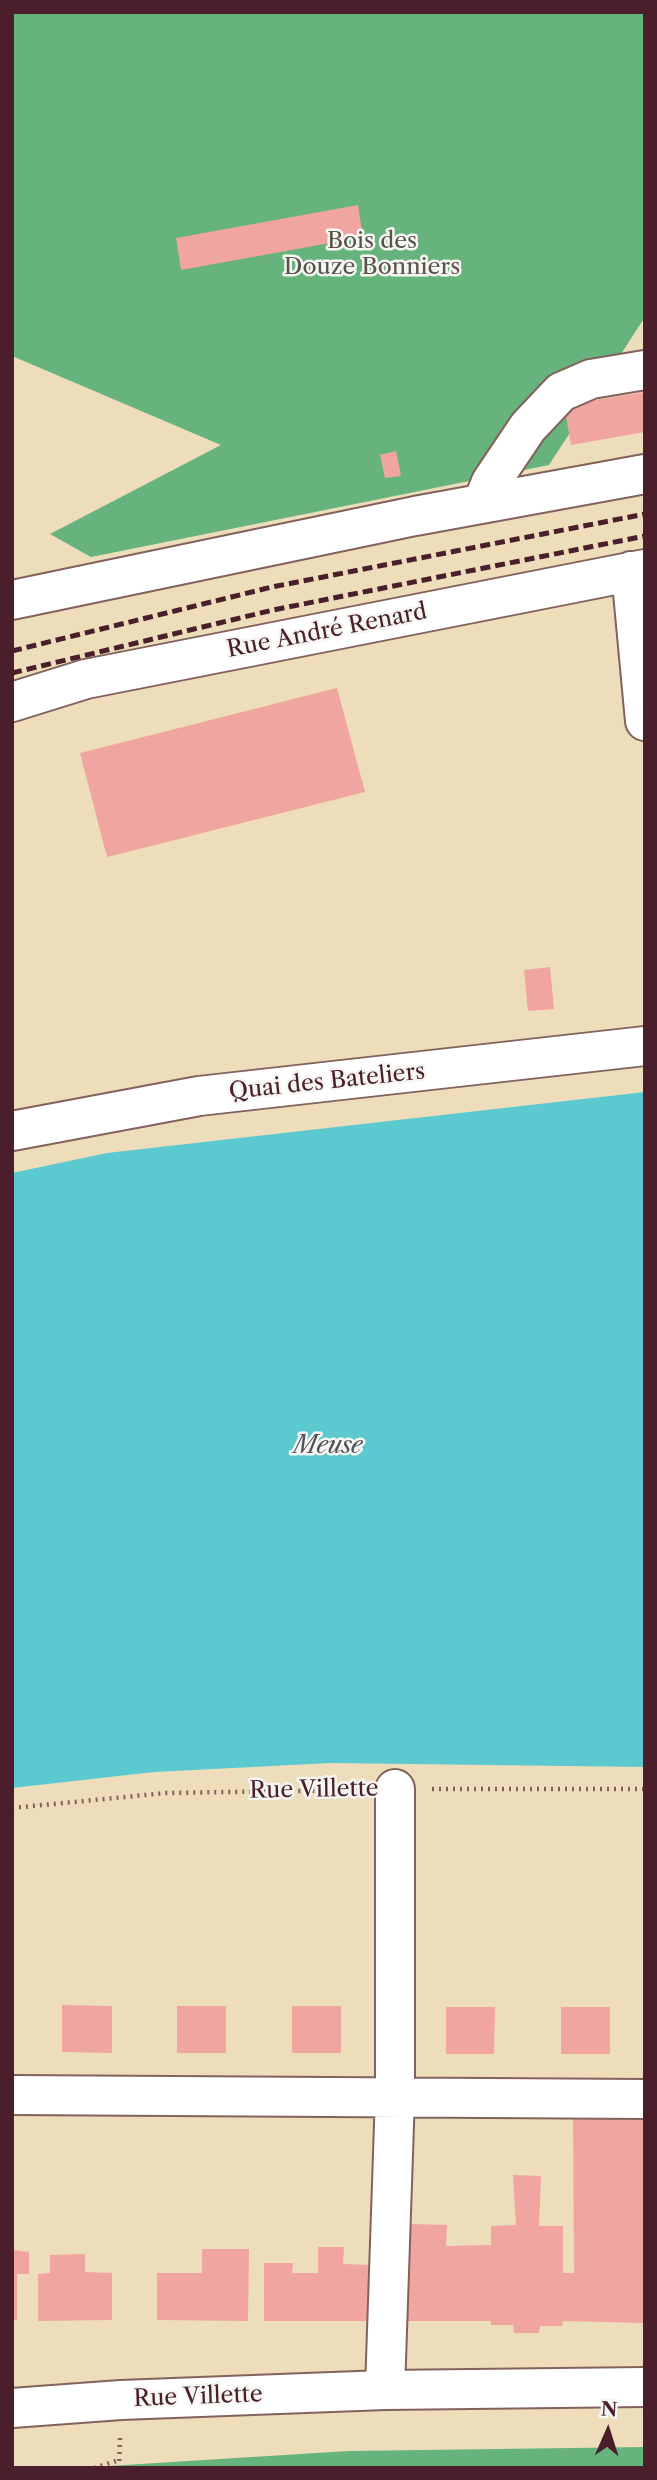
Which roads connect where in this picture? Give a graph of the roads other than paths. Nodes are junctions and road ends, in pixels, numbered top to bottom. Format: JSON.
{"nodes":[{"id":1,"x":645,"y":370,"type":"edge"},
{"id":2,"x":645,"y":474,"type":"edge"},
{"id":3,"x":482,"y":504,"type":"junction"},
{"id":4,"x":638,"y":570,"type":"edge"},
{"id":5,"x":12,"y":600,"type":"edge"},
{"id":6,"x":12,"y":702,"type":"edge"},
{"id":7,"x":645,"y":721,"type":"edge"},
{"id":8,"x":645,"y":1046,"type":"edge"},
{"id":9,"x":12,"y":1131,"type":"edge"},
{"id":10,"x":395,"y":1789,"type":"road end"},
{"id":11,"x":12,"y":2095,"type":"edge"},
{"id":12,"x":395,"y":2095,"type":"junction"},
{"id":13,"x":645,"y":2099,"type":"edge"},
{"id":14,"x":645,"y":2387,"type":"edge"},
{"id":15,"x":385,"y":2390,"type":"junction"},
{"id":16,"x":12,"y":2408,"type":"edge"}],
"edges":[{"from":1,"to":3,"type":"street"},
{"from":2,"to":3,"type":"street"},
{"from":3,"to":5,"type":"street"},
{"from":4,"to":6,"type":"street","name":"Rue André Renard"},
{"from":4,"to":7,"type":"street"},
{"from":8,"to":9,"type":"street","name":"Quai des Bateliers"},
{"from":10,"to":12,"type":"street","name":"Rue Villette"},
{"from":11,"to":12,"type":"street"},
{"from":12,"to":13,"type":"street"},
{"from":12,"to":15,"type":"street","name":"Rue Villette"},
{"from":14,"to":15,"type":"street","name":"Rue Villette"},
{"from":15,"to":16,"type":"street","name":"Rue Villette"}]}
